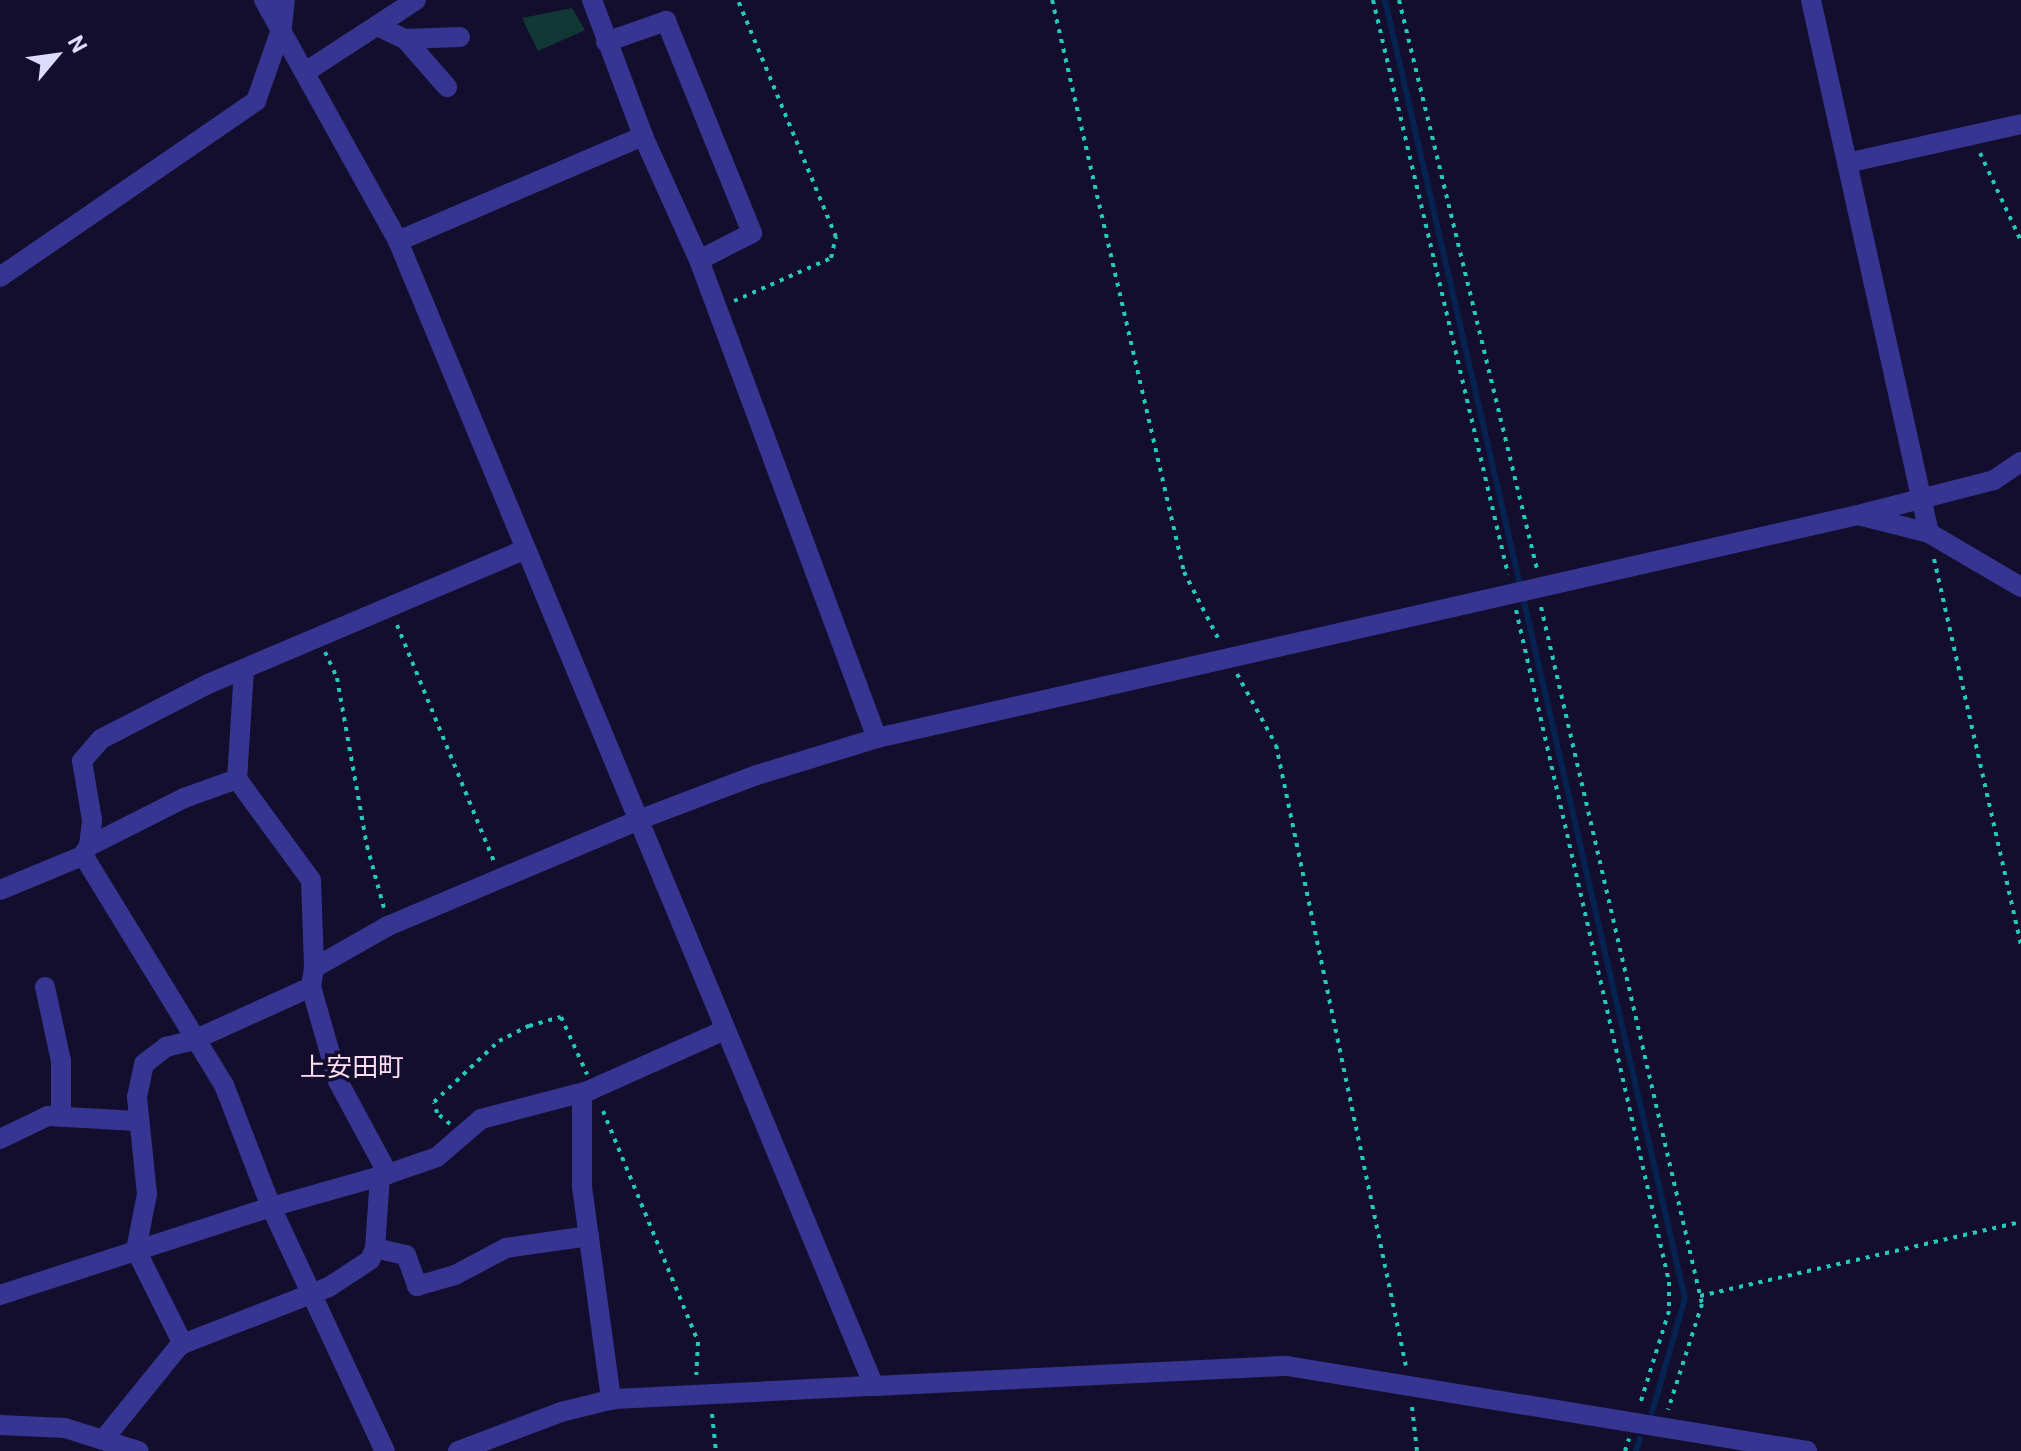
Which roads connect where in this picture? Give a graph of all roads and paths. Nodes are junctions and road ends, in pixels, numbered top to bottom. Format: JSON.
{"nodes":[{"id":1,"x":264,"y":0,"type":"edge"},
{"id":2,"x":285,"y":0,"type":"edge"},
{"id":3,"x":416,"y":0,"type":"edge"},
{"id":4,"x":738,"y":0,"type":"edge"},
{"id":5,"x":1052,"y":0,"type":"edge"},
{"id":6,"x":1373,"y":0,"type":"edge"},
{"id":7,"x":1399,"y":0,"type":"edge"},
{"id":8,"x":1811,"y":0,"type":"edge"},
{"id":9,"x":591,"y":1,"type":"edge"},
{"id":10,"x":377,"y":26,"type":"junction"},
{"id":11,"x":282,"y":27,"type":"junction"},
{"id":12,"x":460,"y":37,"type":"dead end"},
{"id":13,"x":405,"y":39,"type":"junction"},
{"id":14,"x":606,"y":42,"type":"junction"},
{"id":15,"x":307,"y":71,"type":"junction"},
{"id":16,"x":447,"y":87,"type":"dead end"},
{"id":17,"x":2021,"y":124,"type":"edge"},
{"id":18,"x":1971,"y":135,"type":"junction"},
{"id":19,"x":643,"y":136,"type":"junction"},
{"id":20,"x":1847,"y":163,"type":"junction"},
{"id":21,"x":398,"y":241,"type":"junction"},
{"id":22,"x":2021,"y":241,"type":"edge"},
{"id":23,"x":699,"y":260,"type":"junction"},
{"id":24,"x":0,"y":277,"type":"edge"},
{"id":25,"x":717,"y":309,"type":"junction"},
{"id":26,"x":2021,"y":462,"type":"edge"},
{"id":27,"x":1921,"y":498,"type":"junction"},
{"id":28,"x":1858,"y":515,"type":"junction"},
{"id":29,"x":1929,"y":533,"type":"junction"},
{"id":30,"x":524,"y":550,"type":"junction"},
{"id":31,"x":1538,"y":585,"type":"junction"},
{"id":32,"x":2021,"y":587,"type":"edge"},
{"id":33,"x":1512,"y":590,"type":"junction"},
{"id":34,"x":389,"y":607,"type":"junction"},
{"id":35,"x":317,"y":637,"type":"junction"},
{"id":36,"x":1228,"y":658,"type":"junction"},
{"id":37,"x":244,"y":669,"type":"junction"},
{"id":38,"x":877,"y":738,"type":"junction"},
{"id":39,"x":237,"y":779,"type":"junction"},
{"id":40,"x":641,"y":819,"type":"junction"},
{"id":41,"x":86,"y":851,"type":"junction"},
{"id":42,"x":501,"y":878,"type":"junction"},
{"id":43,"x":0,"y":890,"type":"edge"},
{"id":44,"x":388,"y":926,"type":"junction"},
{"id":45,"x":2021,"y":944,"type":"edge"},
{"id":46,"x":313,"y":978,"type":"junction"},
{"id":47,"x":45,"y":987,"type":"dead end"},
{"id":48,"x":725,"y":1030,"type":"junction"},
{"id":49,"x":194,"y":1040,"type":"junction"},
{"id":50,"x":588,"y":1091,"type":"junction"},
{"id":51,"x":61,"y":1117,"type":"junction"},
{"id":52,"x":137,"y":1121,"type":"junction"},
{"id":53,"x":460,"y":1132,"type":"junction"},
{"id":54,"x":0,"y":1139,"type":"edge"},
{"id":55,"x":384,"y":1175,"type":"junction"},
{"id":56,"x":271,"y":1207,"type":"junction"},
{"id":57,"x":2021,"y":1222,"type":"edge"},
{"id":58,"x":589,"y":1236,"type":"junction"},
{"id":59,"x":375,"y":1248,"type":"junction"},
{"id":60,"x":136,"y":1250,"type":"junction"},
{"id":61,"x":310,"y":1291,"type":"junction"},
{"id":62,"x":0,"y":1295,"type":"edge"},
{"id":63,"x":1700,"y":1296,"type":"junction"},
{"id":64,"x":183,"y":1344,"type":"junction"},
{"id":65,"x":1409,"y":1382,"type":"junction"},
{"id":66,"x":874,"y":1386,"type":"junction"},
{"id":67,"x":702,"y":1393,"type":"junction"},
{"id":68,"x":611,"y":1400,"type":"junction"},
{"id":69,"x":1634,"y":1422,"type":"junction"},
{"id":70,"x":0,"y":1425,"type":"edge"},
{"id":71,"x":1663,"y":1427,"type":"junction"},
{"id":72,"x":103,"y":1440,"type":"junction"},
{"id":73,"x":138,"y":1451,"type":"edge"},
{"id":74,"x":385,"y":1451,"type":"edge"},
{"id":75,"x":458,"y":1451,"type":"edge"},
{"id":76,"x":716,"y":1451,"type":"edge"},
{"id":77,"x":1417,"y":1451,"type":"edge"},
{"id":78,"x":1807,"y":1451,"type":"edge"}],
"edges":[{"from":1,"to":11,"type":"street"},
{"from":2,"to":11,"type":"street"},
{"from":3,"to":10,"type":"street"},
{"from":4,"to":25,"type":"path"},
{"from":5,"to":36,"type":"path"},
{"from":6,"to":33,"type":"path"},
{"from":7,"to":31,"type":"path"},
{"from":8,"to":20,"type":"street"},
{"from":9,"to":14,"type":"street"},
{"from":10,"to":13,"type":"street"},
{"from":10,"to":15,"type":"street"},
{"from":11,"to":15,"type":"street"},
{"from":11,"to":24,"type":"street"},
{"from":12,"to":13,"type":"street"},
{"from":13,"to":16,"type":"street"},
{"from":14,"to":19,"type":"street"},
{"from":14,"to":23,"type":"street"},
{"from":15,"to":21,"type":"street"},
{"from":17,"to":18,"type":"street"},
{"from":18,"to":20,"type":"street"},
{"from":18,"to":22,"type":"path"},
{"from":19,"to":21,"type":"street"},
{"from":19,"to":23,"type":"street"},
{"from":20,"to":27,"type":"street"},
{"from":21,"to":30,"type":"street"},
{"from":23,"to":25,"type":"street"},
{"from":25,"to":38,"type":"street"},
{"from":26,"to":27,"type":"street"},
{"from":27,"to":28,"type":"street"},
{"from":27,"to":29,"type":"street"},
{"from":28,"to":29,"type":"street"},
{"from":28,"to":31,"type":"street"},
{"from":29,"to":32,"type":"street"},
{"from":29,"to":45,"type":"path"},
{"from":30,"to":34,"type":"street"},
{"from":30,"to":40,"type":"street"},
{"from":31,"to":33,"type":"street"},
{"from":31,"to":63,"type":"path"},
{"from":33,"to":36,"type":"street"},
{"from":33,"to":69,"type":"path"},
{"from":34,"to":35,"type":"street"},
{"from":34,"to":42,"type":"path"},
{"from":35,"to":37,"type":"street"},
{"from":35,"to":44,"type":"path"},
{"from":36,"to":38,"type":"street"},
{"from":36,"to":65,"type":"path"},
{"from":37,"to":39,"type":"street"},
{"from":37,"to":41,"type":"street"},
{"from":38,"to":40,"type":"street"},
{"from":39,"to":41,"type":"street"},
{"from":39,"to":46,"type":"street"},
{"from":40,"to":42,"type":"street"},
{"from":40,"to":48,"type":"street"},
{"from":41,"to":43,"type":"street"},
{"from":41,"to":49,"type":"street"},
{"from":42,"to":44,"type":"street"},
{"from":44,"to":46,"type":"street"},
{"from":46,"to":49,"type":"street"},
{"from":46,"to":55,"type":"street"},
{"from":47,"to":51,"type":"street"},
{"from":48,"to":50,"type":"street"},
{"from":48,"to":66,"type":"street"},
{"from":49,"to":52,"type":"street"},
{"from":49,"to":56,"type":"street"},
{"from":50,"to":53,"type":"street"},
{"from":50,"to":53,"type":"path"},
{"from":50,"to":58,"type":"street"},
{"from":50,"to":67,"type":"path"},
{"from":51,"to":52,"type":"street"},
{"from":51,"to":54,"type":"street"},
{"from":52,"to":60,"type":"street"},
{"from":53,"to":55,"type":"street"},
{"from":55,"to":56,"type":"street"},
{"from":55,"to":59,"type":"street"},
{"from":56,"to":60,"type":"street"},
{"from":56,"to":61,"type":"street"},
{"from":57,"to":63,"type":"path"},
{"from":58,"to":59,"type":"street"},
{"from":58,"to":68,"type":"street"},
{"from":59,"to":61,"type":"street"},
{"from":60,"to":62,"type":"street"},
{"from":60,"to":64,"type":"street"},
{"from":61,"to":64,"type":"street"},
{"from":61,"to":74,"type":"street"},
{"from":63,"to":71,"type":"path"},
{"from":64,"to":72,"type":"street"},
{"from":65,"to":66,"type":"street"},
{"from":65,"to":69,"type":"street"},
{"from":65,"to":77,"type":"path"},
{"from":66,"to":67,"type":"street"},
{"from":67,"to":68,"type":"street"},
{"from":67,"to":76,"type":"path"},
{"from":68,"to":75,"type":"street"},
{"from":69,"to":71,"type":"street"},
{"from":70,"to":72,"type":"street"},
{"from":71,"to":78,"type":"street"},
{"from":72,"to":73,"type":"street"}]}
